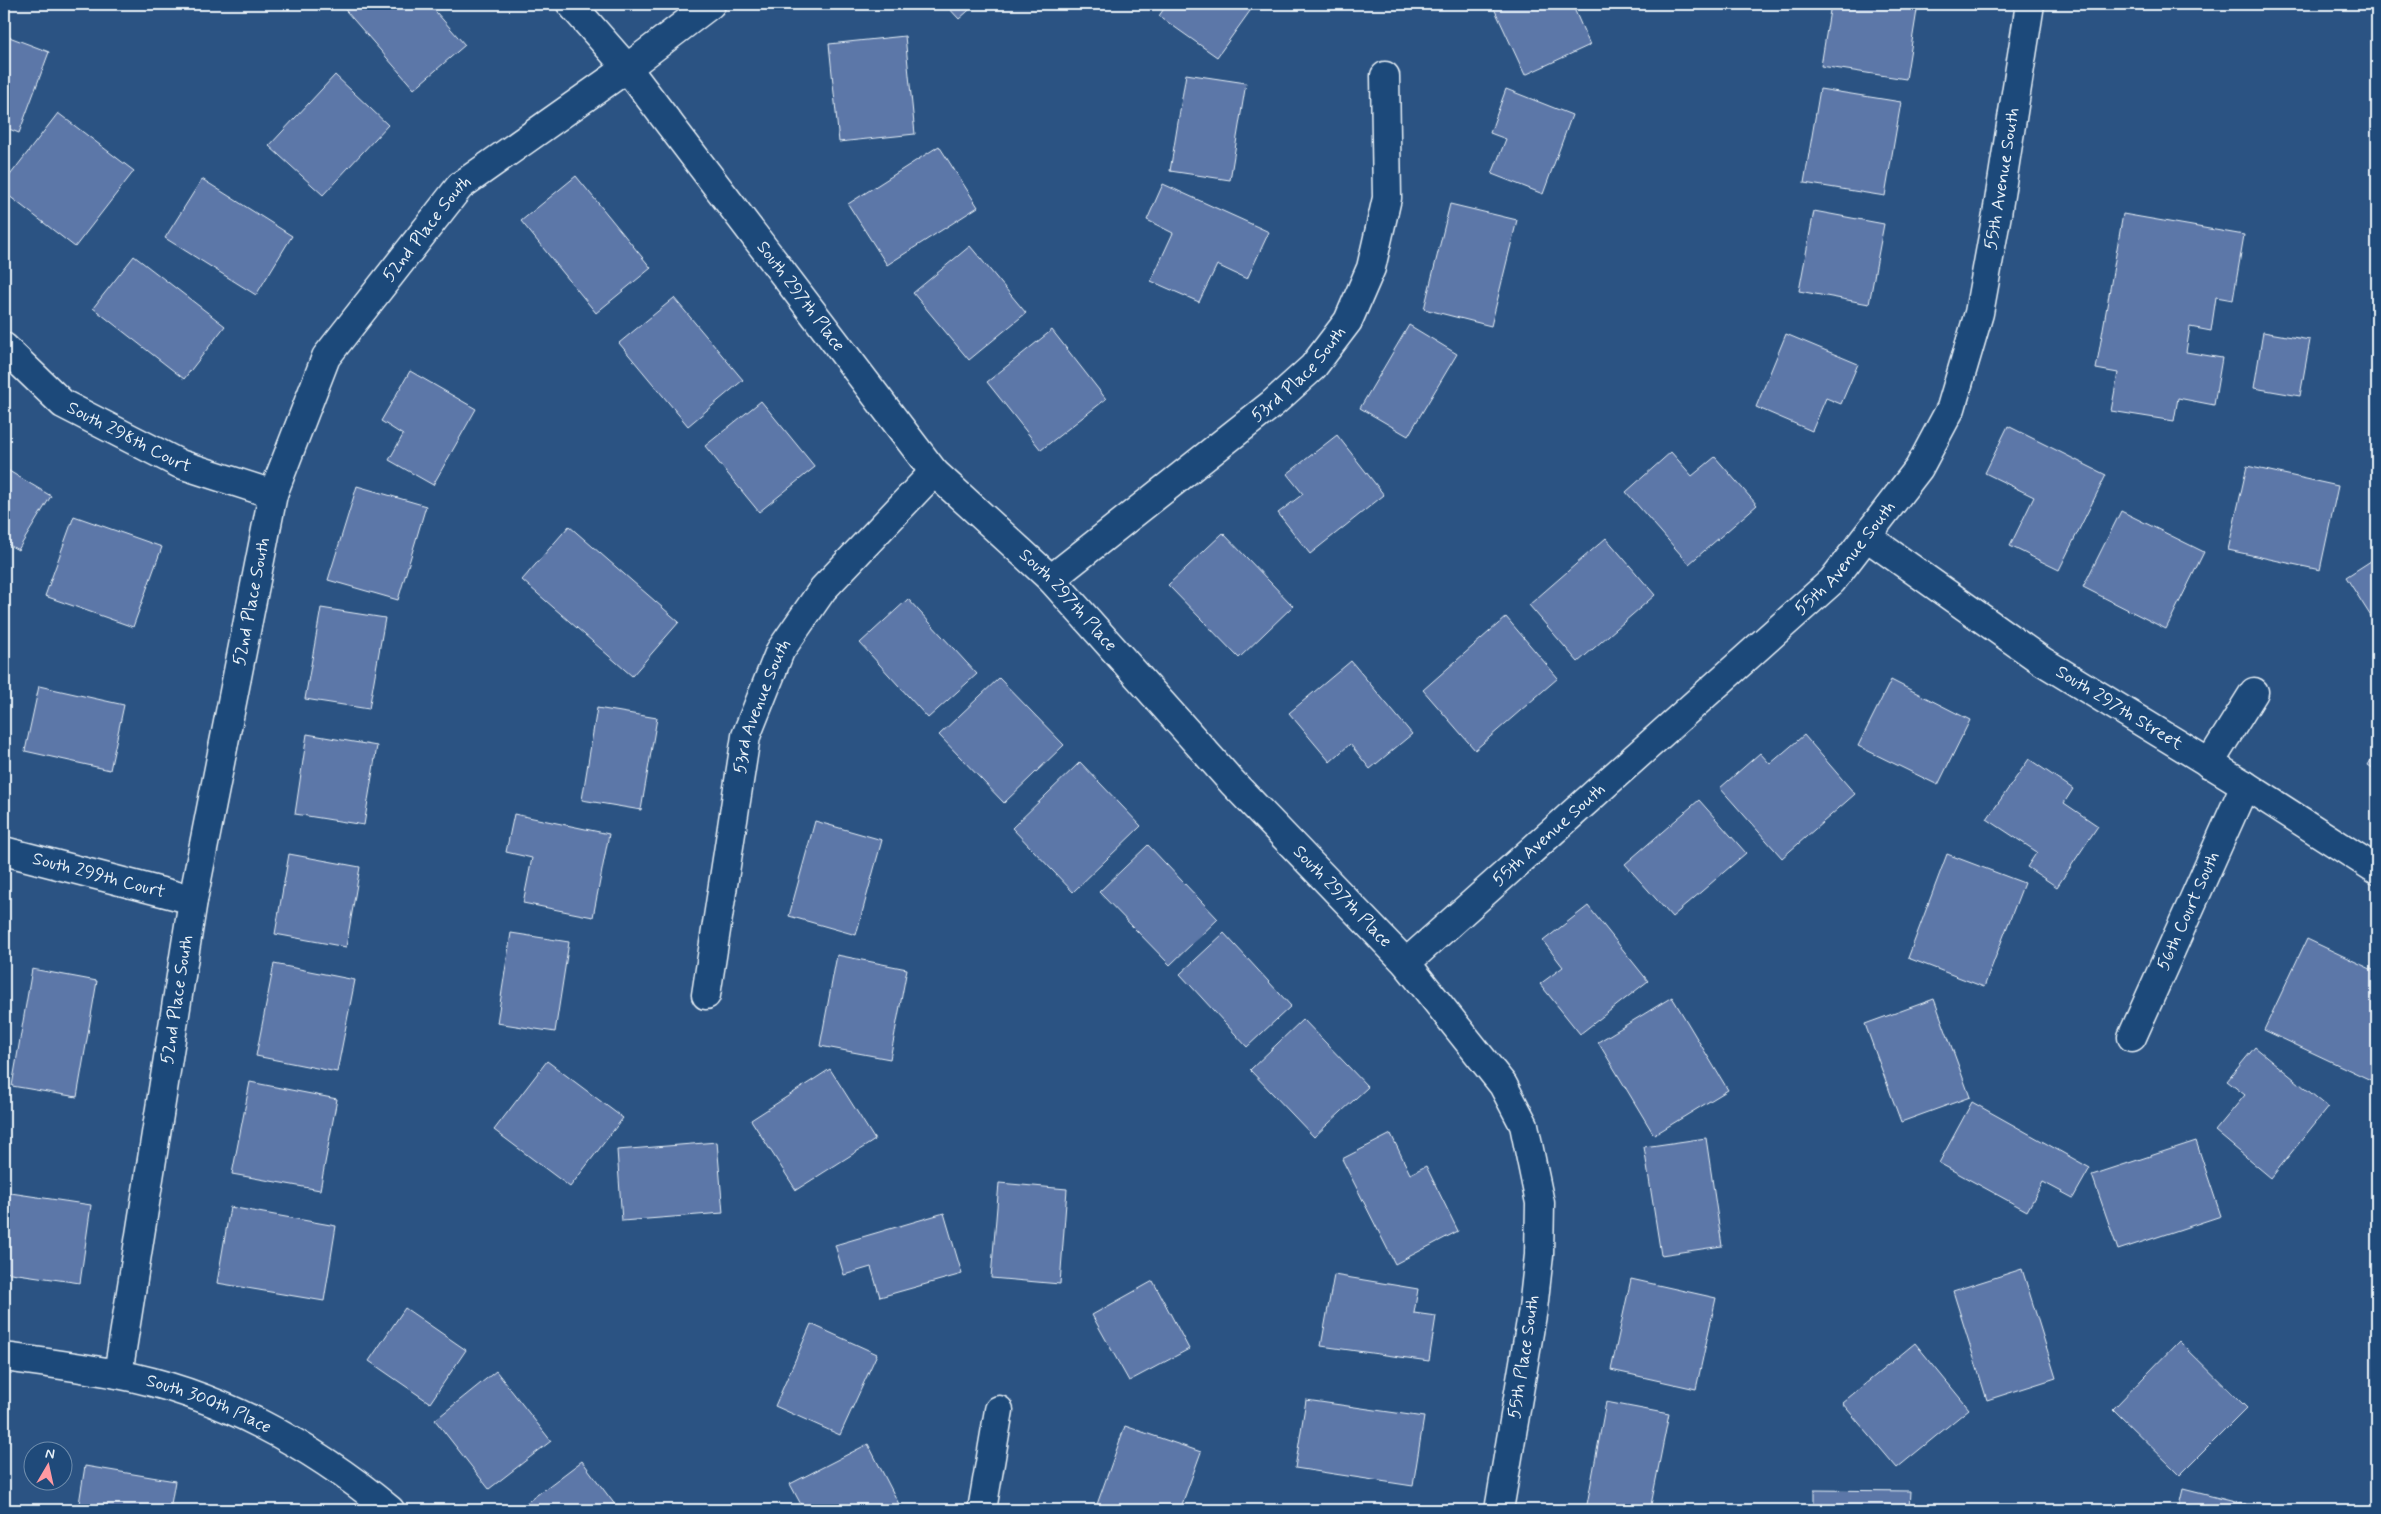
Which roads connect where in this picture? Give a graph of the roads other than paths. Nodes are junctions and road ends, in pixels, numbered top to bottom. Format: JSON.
{"nodes":[{"id":1,"x":571,"y":4,"type":"edge"},
{"id":2,"x":711,"y":4,"type":"edge"},
{"id":3,"x":2030,"y":4,"type":"edge"},
{"id":4,"x":627,"y":68,"type":"junction"},
{"id":5,"x":1385,"y":76,"type":"dead end"},
{"id":6,"x":4,"y":347,"type":"edge"},
{"id":7,"x":934,"y":472,"type":"junction"},
{"id":8,"x":273,"y":494,"type":"junction"},
{"id":9,"x":1867,"y":537,"type":"junction"},
{"id":10,"x":1051,"y":580,"type":"junction"},
{"id":11,"x":2254,"y":692,"type":"dead end"},
{"id":12,"x":2209,"y":764,"type":"junction"},
{"id":13,"x":2244,"y":785,"type":"junction"},
{"id":14,"x":4,"y":851,"type":"edge"},
{"id":15,"x":2377,"y":870,"type":"edge"},
{"id":16,"x":193,"y":900,"type":"junction"},
{"id":17,"x":1406,"y":963,"type":"junction"},
{"id":18,"x":706,"y":995,"type":"dead end"},
{"id":19,"x":2132,"y":1038,"type":"dead end"},
{"id":20,"x":1540,"y":1203,"type":"joint"},
{"id":21,"x":4,"y":1357,"type":"edge"},
{"id":22,"x":118,"y":1374,"type":"junction"},
{"id":23,"x":999,"y":1410,"type":"dead end"},
{"id":24,"x":390,"y":1510,"type":"edge"},
{"id":25,"x":982,"y":1510,"type":"edge"},
{"id":26,"x":1499,"y":1510,"type":"edge"}],
"edges":[{"from":1,"to":4,"type":"street","name":"South 297th Place"},
{"from":2,"to":4,"type":"street","name":"52nd Place South"},
{"from":3,"to":9,"type":"street","name":"55th Avenue South"},
{"from":4,"to":7,"type":"street","name":"South 297th Place"},
{"from":4,"to":8,"type":"street","name":"52nd Place South"},
{"from":5,"to":10,"type":"street","name":"53rd Place South"},
{"from":6,"to":8,"type":"street","name":"South 298th Court"},
{"from":7,"to":10,"type":"street","name":"South 297th Place"},
{"from":7,"to":18,"type":"street","name":"53rd Avenue South"},
{"from":8,"to":16,"type":"street","name":"52nd Place South"},
{"from":9,"to":12,"type":"street","name":"South 297th Street"},
{"from":9,"to":17,"type":"street","name":"55th Avenue South"},
{"from":10,"to":17,"type":"street","name":"South 297th Place"},
{"from":11,"to":12,"type":"street"},
{"from":12,"to":13,"type":"street","name":"South 297th Street"},
{"from":13,"to":15,"type":"street","name":"South 297th Street"},
{"from":13,"to":19,"type":"street","name":"56th Court South"},
{"from":14,"to":16,"type":"street","name":"South 299th Court"},
{"from":16,"to":22,"type":"street","name":"52nd Place South"},
{"from":17,"to":20,"type":"street","name":"South 297th Place"},
{"from":20,"to":26,"type":"street","name":"55th Place South"},
{"from":21,"to":22,"type":"street","name":"South 300th Place"},
{"from":22,"to":24,"type":"street","name":"South 300th Place"},
{"from":23,"to":25,"type":"street"}]}
